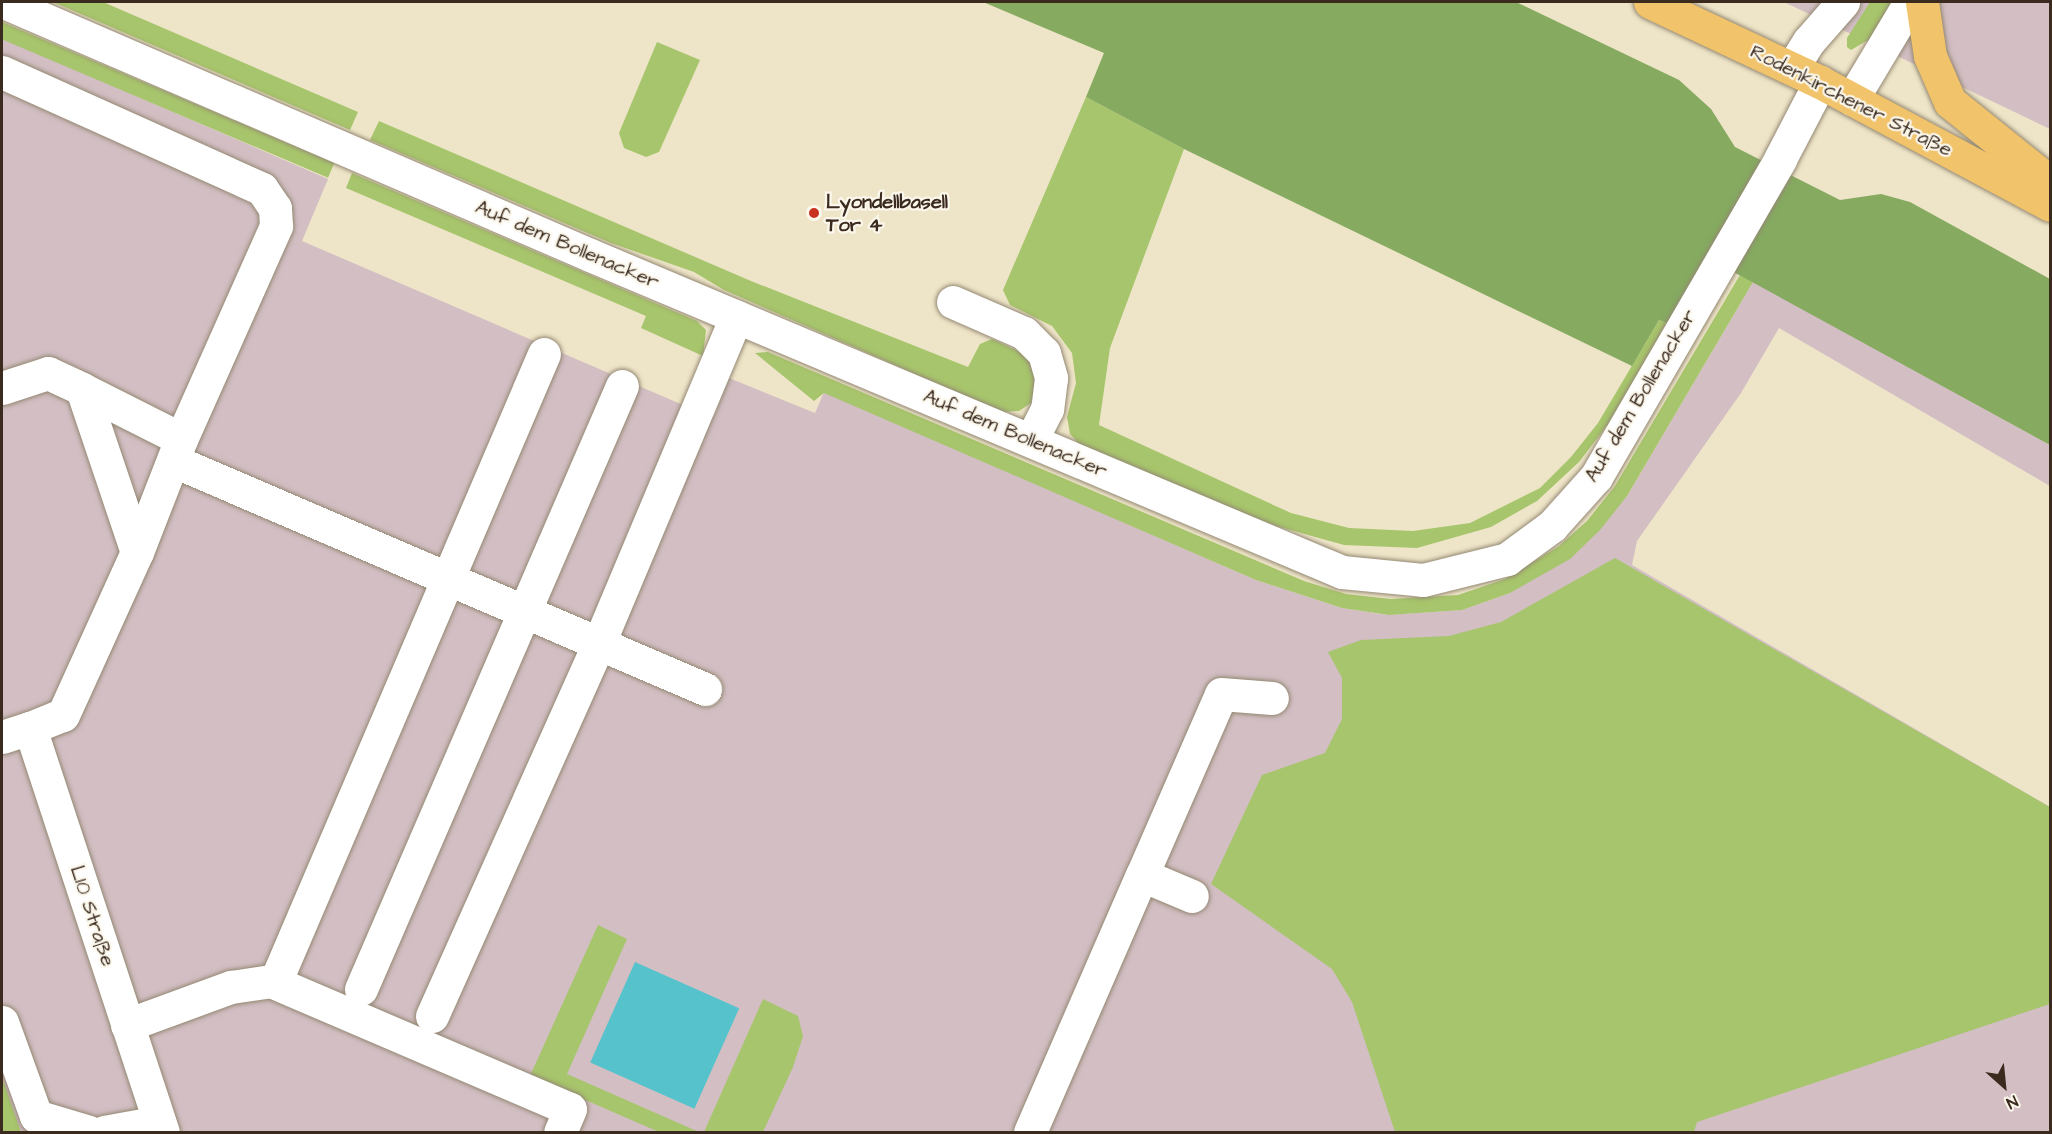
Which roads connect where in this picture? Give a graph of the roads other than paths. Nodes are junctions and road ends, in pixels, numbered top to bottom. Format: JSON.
{"nodes":[{"id":1,"x":4,"y":2,"type":"edge"},
{"id":2,"x":1650,"y":2,"type":"edge"},
{"id":3,"x":1844,"y":2,"type":"edge"},
{"id":4,"x":1910,"y":2,"type":"edge"},
{"id":5,"x":1922,"y":2,"type":"edge"},
{"id":6,"x":2,"y":72,"type":"edge"},
{"id":7,"x":1806,"y":75,"type":"junction"},
{"id":8,"x":1852,"y":99,"type":"junction"},
{"id":9,"x":2050,"y":182,"type":"edge"},
{"id":10,"x":2050,"y":205,"type":"edge"},
{"id":11,"x":953,"y":302,"type":"dead end"},
{"id":12,"x":736,"y":317,"type":"junction"},
{"id":13,"x":544,"y":354,"type":"dead end"},
{"id":14,"x":622,"y":386,"type":"dead end"},
{"id":15,"x":2,"y":388,"type":"edge"},
{"id":16,"x":82,"y":388,"type":"junction"},
{"id":17,"x":1031,"y":441,"type":"junction"},
{"id":18,"x":178,"y":450,"type":"junction"},
{"id":19,"x":137,"y":552,"type":"junction"},
{"id":20,"x":448,"y":578,"type":"junction"},
{"id":21,"x":523,"y":610,"type":"junction"},
{"id":22,"x":599,"y":642,"type":"junction"},
{"id":23,"x":705,"y":688,"type":"dead end"},
{"id":24,"x":1272,"y":698,"type":"dead end"},
{"id":25,"x":16,"y":732,"type":"edge"},
{"id":26,"x":1142,"y":875,"type":"junction"},
{"id":27,"x":1192,"y":896,"type":"dead end"},
{"id":28,"x":280,"y":970,"type":"dead end"},
{"id":29,"x":361,"y":989,"type":"dead end"},
{"id":30,"x":432,"y":1016,"type":"dead end"},
{"id":31,"x":2,"y":1022,"type":"edge"},
{"id":32,"x":128,"y":1024,"type":"junction"},
{"id":33,"x":161,"y":1127,"type":"edge"},
{"id":34,"x":89,"y":1132,"type":"edge"},
{"id":35,"x":104,"y":1132,"type":"edge"},
{"id":36,"x":560,"y":1132,"type":"edge"},
{"id":37,"x":1030,"y":1132,"type":"edge"}],
"edges":[{"from":1,"to":12,"type":"street","name":"Auf dem Bollenacker"},
{"from":2,"to":7,"type":"main road","name":"Rodenkirchener Straße"},
{"from":3,"to":7,"type":"street","name":"Auf dem Bollenacker"},
{"from":4,"to":8,"type":"street"},
{"from":5,"to":9,"type":"main road"},
{"from":6,"to":18,"type":"street"},
{"from":7,"to":8,"type":"main road","name":"Rodenkirchener Straße"},
{"from":7,"to":17,"type":"street","name":"Auf dem Bollenacker"},
{"from":8,"to":10,"type":"main road","name":"Rodenkirchener Straße"},
{"from":11,"to":17,"type":"street"},
{"from":12,"to":17,"type":"street","name":"Auf dem Bollenacker"},
{"from":12,"to":22,"type":"street"},
{"from":13,"to":20,"type":"street"},
{"from":14,"to":21,"type":"street"},
{"from":15,"to":16,"type":"street"},
{"from":16,"to":18,"type":"street"},
{"from":16,"to":19,"type":"street"},
{"from":18,"to":19,"type":"street"},
{"from":18,"to":20,"type":"street"},
{"from":19,"to":25,"type":"street"},
{"from":20,"to":21,"type":"street"},
{"from":20,"to":28,"type":"street"},
{"from":21,"to":22,"type":"street"},
{"from":21,"to":29,"type":"street"},
{"from":22,"to":23,"type":"street"},
{"from":22,"to":30,"type":"street"},
{"from":24,"to":26,"type":"street"},
{"from":25,"to":32,"type":"street","name":"L10 Straße"},
{"from":26,"to":27,"type":"street"},
{"from":26,"to":37,"type":"street"},
{"from":31,"to":34,"type":"street"},
{"from":32,"to":33,"type":"street","name":"L10 Straße"},
{"from":32,"to":36,"type":"street"},
{"from":33,"to":35,"type":"street"}]}
